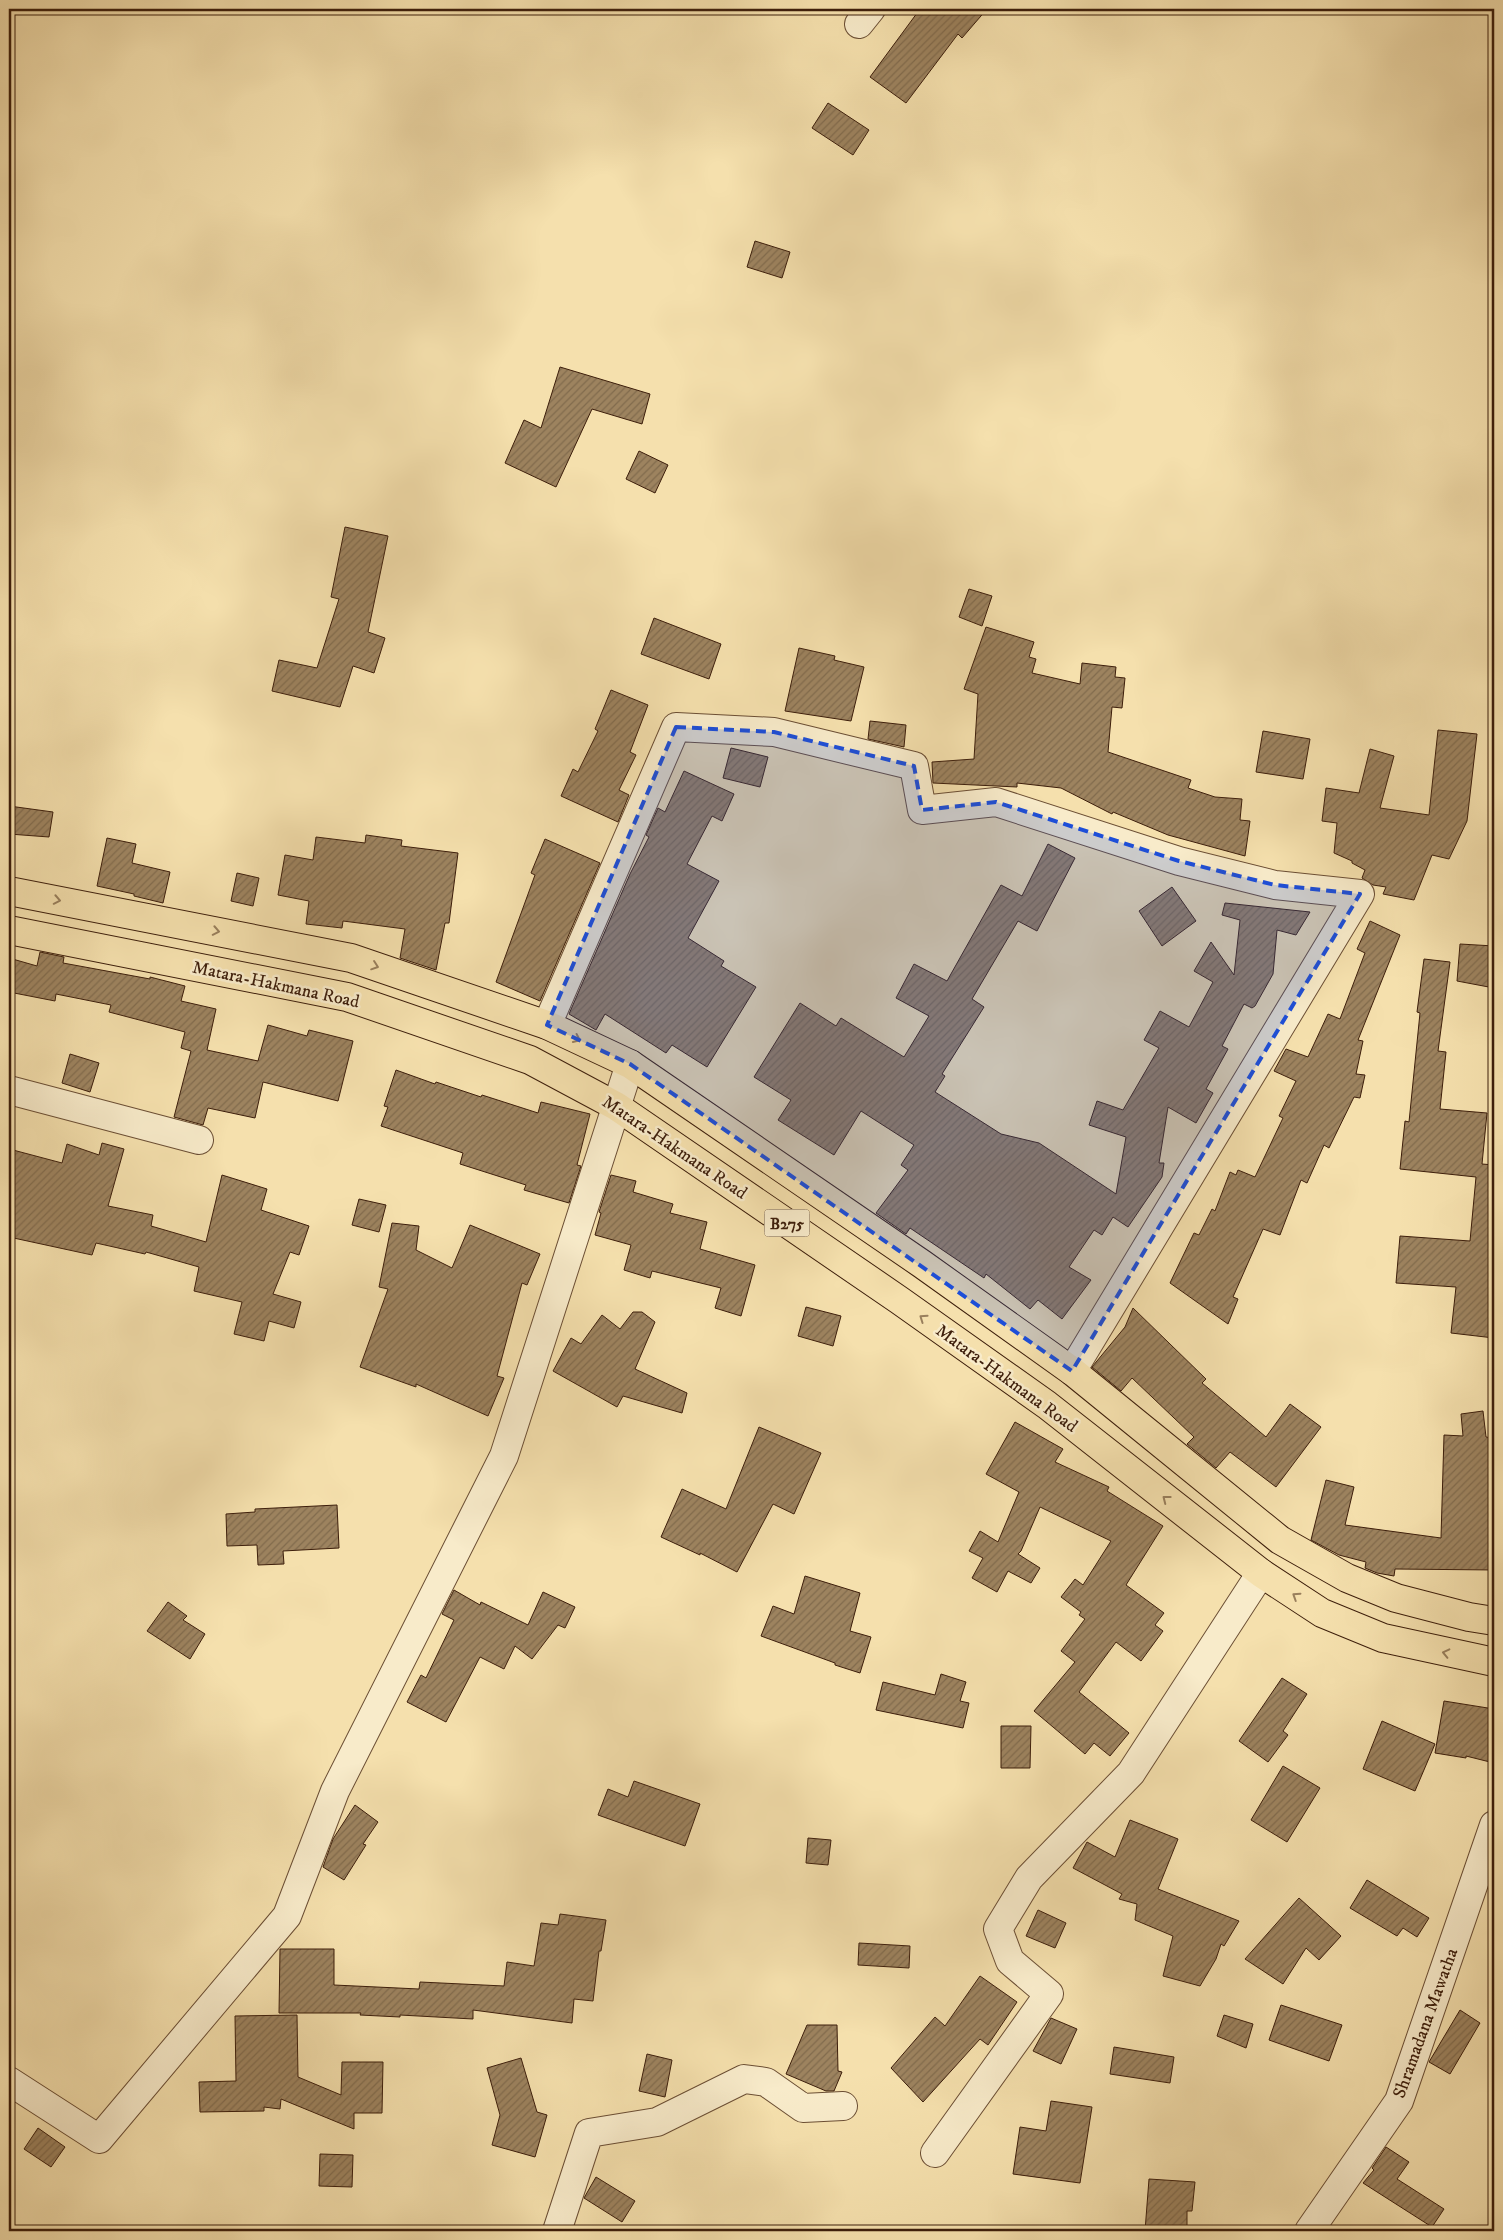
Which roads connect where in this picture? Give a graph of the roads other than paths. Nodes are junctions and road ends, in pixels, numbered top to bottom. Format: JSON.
{"nodes":[{"id":1,"x":9,"y":890,"type":"edge"},
{"id":2,"x":9,"y":930,"type":"edge"},
{"id":3,"x":547,"y":1025,"type":"junction"},
{"id":4,"x":630,"y":1064,"type":"junction"},
{"id":5,"x":9,"y":1090,"type":"edge"},
{"id":6,"x":616,"y":1106,"type":"junction"},
{"id":7,"x":199,"y":1140,"type":"dead end"},
{"id":8,"x":1072,"y":1371,"type":"junction"},
{"id":9,"x":1262,"y":1573,"type":"junction"},
{"id":10,"x":1494,"y":1620,"type":"edge"},
{"id":11,"x":1494,"y":1662,"type":"edge"},
{"id":12,"x":1494,"y":1825,"type":"edge"},
{"id":13,"x":9,"y":2081,"type":"edge"},
{"id":14,"x":844,"y":2106,"type":"dead end"},
{"id":15,"x":935,"y":2153,"type":"dead end"},
{"id":16,"x":557,"y":2231,"type":"edge"},
{"id":17,"x":1309,"y":2231,"type":"edge"}],
"edges":[{"from":1,"to":3,"type":"main road","number":"B275","one_way":true},
{"from":2,"to":6,"type":"main road","name":"Matara-Hakmana Road","number":"B275"},
{"from":3,"to":4,"type":"main road","number":"B275","one_way":true},
{"from":3,"to":8,"type":"street"},
{"from":4,"to":6,"type":"street"},
{"from":4,"to":8,"type":"main road","number":"B275"},
{"from":5,"to":7,"type":"street"},
{"from":9,"to":6,"type":"main road","name":"Matara-Hakmana Road","number":"B275","one_way":true},
{"from":6,"to":13,"type":"street"},
{"from":8,"to":10,"type":"main road","number":"B275"},
{"from":11,"to":9,"type":"main road","name":"Matara-Hakmana Road","number":"B275","one_way":true},
{"from":9,"to":15,"type":"street"},
{"from":12,"to":17,"type":"street","name":"Shramadana Mawatha"},
{"from":14,"to":16,"type":"street"}]}
